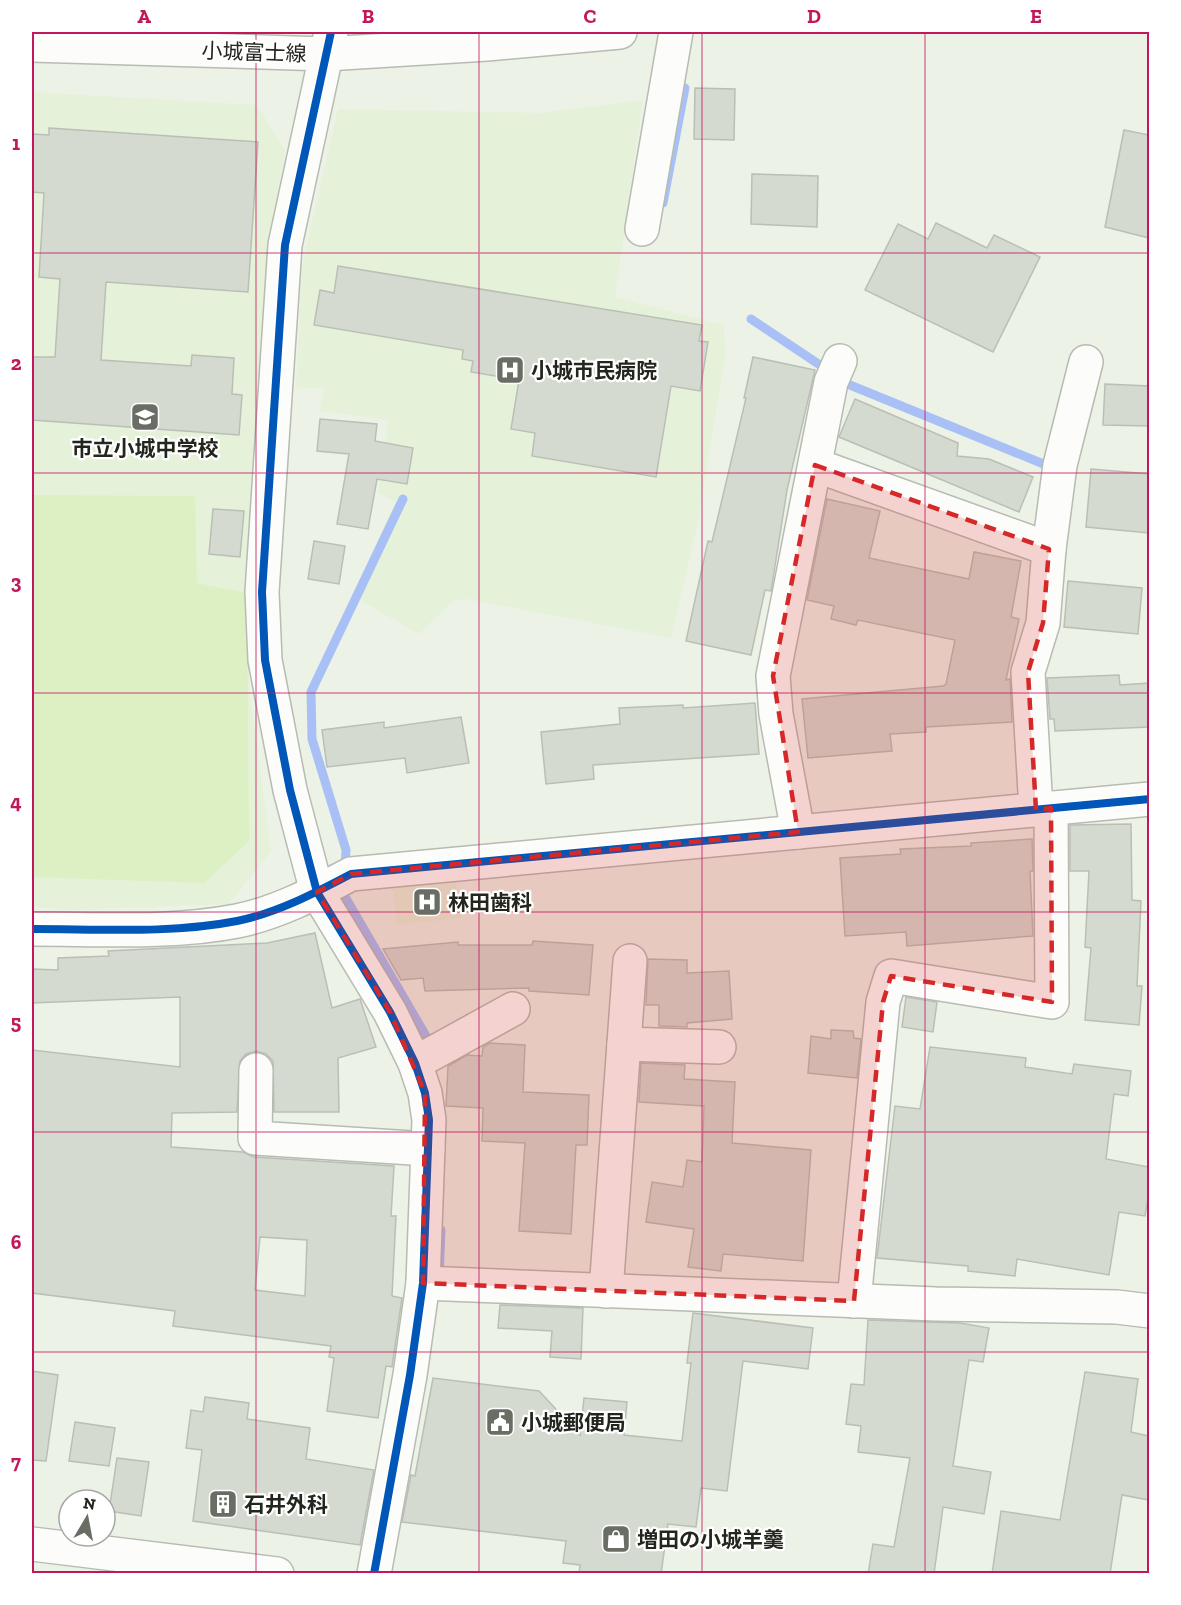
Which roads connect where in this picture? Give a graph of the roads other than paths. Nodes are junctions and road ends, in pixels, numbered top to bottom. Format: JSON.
{"nodes":[{"id":1,"x":620,"y":32,"type":"edge"},
{"id":2,"x":676,"y":32,"type":"edge"},
{"id":3,"x":489,"y":38,"type":"edge"},
{"id":4,"x":328,"y":43,"type":"edge"},
{"id":5,"x":32,"y":45,"type":"edge"},
{"id":6,"x":642,"y":229,"type":"dead end"},
{"id":7,"x":1086,"y":362,"type":"dead end"},
{"id":8,"x":835,"y":372,"type":"dead end"},
{"id":9,"x":815,"y":465,"type":"junction"},
{"id":10,"x":1049,"y":549,"type":"junction"},
{"id":11,"x":1149,"y":799,"type":"edge"},
{"id":12,"x":1043,"y":809,"type":"junction"},
{"id":13,"x":798,"y":832,"type":"junction"},
{"id":14,"x":334,"y":883,"type":"junction"},
{"id":15,"x":32,"y":929,"type":"edge"},
{"id":16,"x":630,"y":961,"type":"dead end"},
{"id":17,"x":513,"y":1010,"type":"dead end"},
{"id":18,"x":624,"y":1044,"type":"junction"},
{"id":19,"x":719,"y":1047,"type":"dead end"},
{"id":20,"x":427,"y":1056,"type":"junction"},
{"id":21,"x":256,"y":1070,"type":"dead end"},
{"id":22,"x":428,"y":1149,"type":"junction"},
{"id":23,"x":435,"y":1284,"type":"junction"},
{"id":24,"x":606,"y":1291,"type":"junction"},
{"id":25,"x":854,"y":1301,"type":"junction"},
{"id":26,"x":1149,"y":1311,"type":"edge"},
{"id":27,"x":32,"y":1544,"type":"edge"},
{"id":28,"x":138,"y":1565,"type":"edge"},
{"id":29,"x":277,"y":1574,"type":"edge"},
{"id":30,"x":374,"y":1574,"type":"edge"}],
"edges":[{"from":1,"to":3,"type":"main road","name":"小城富士線"},
{"from":2,"to":6,"type":"main road"},
{"from":3,"to":4,"type":"main road","name":"小城富士線"},
{"from":4,"to":5,"type":"main road","name":"小城富士線"},
{"from":4,"to":14,"type":"main road"},
{"from":7,"to":10,"type":"main road"},
{"from":8,"to":9,"type":"main road"},
{"from":9,"to":10,"type":"main road"},
{"from":9,"to":13,"type":"main road"},
{"from":10,"to":12,"type":"main road"},
{"from":11,"to":12,"type":"main road"},
{"from":12,"to":13,"type":"main road"},
{"from":12,"to":25,"type":"main road"},
{"from":13,"to":14,"type":"main road"},
{"from":14,"to":15,"type":"main road"},
{"from":14,"to":20,"type":"main road"},
{"from":16,"to":18,"type":"main road"},
{"from":17,"to":20,"type":"main road"},
{"from":18,"to":19,"type":"main road"},
{"from":18,"to":24,"type":"main road"},
{"from":20,"to":22,"type":"main road"},
{"from":21,"to":22,"type":"main road"},
{"from":22,"to":23,"type":"main road"},
{"from":23,"to":24,"type":"main road"},
{"from":23,"to":30,"type":"main road"},
{"from":24,"to":25,"type":"main road"},
{"from":25,"to":26,"type":"main road"},
{"from":27,"to":28,"type":"main road"},
{"from":28,"to":29,"type":"main road"}]}
